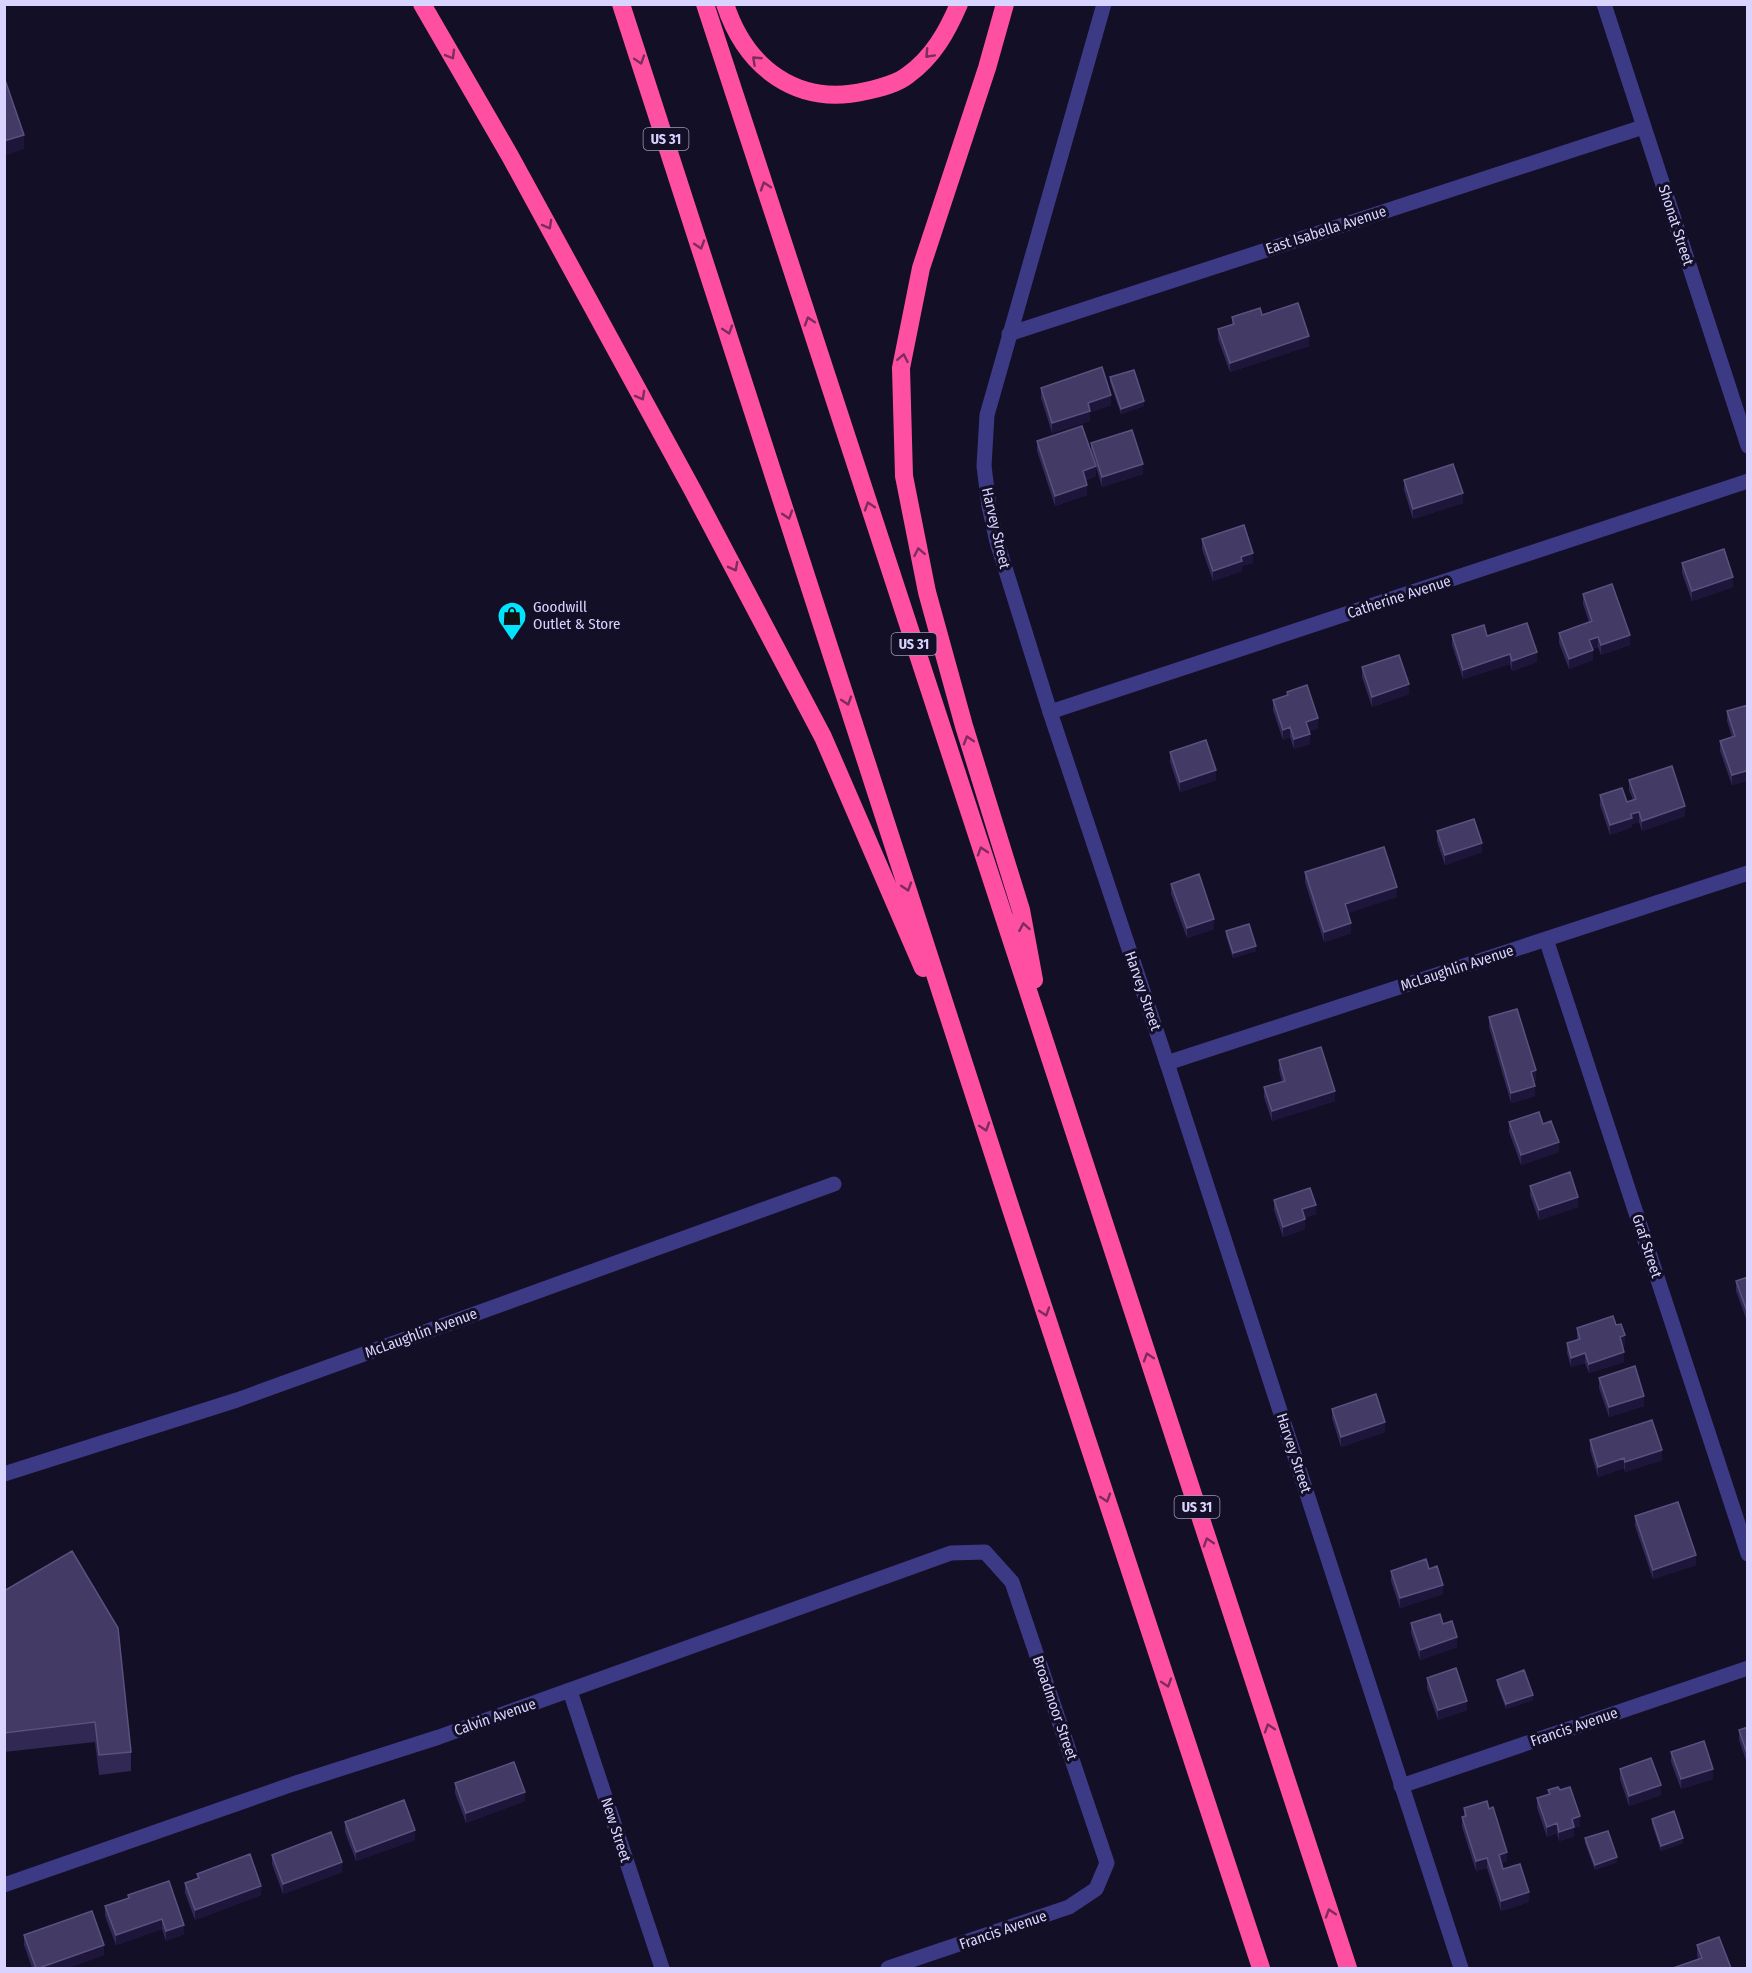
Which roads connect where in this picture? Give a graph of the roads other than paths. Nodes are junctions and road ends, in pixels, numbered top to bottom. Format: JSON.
{"nodes":[{"id":1,"x":422,"y":4,"type":"edge"},
{"id":2,"x":621,"y":4,"type":"edge"},
{"id":3,"x":705,"y":4,"type":"edge"},
{"id":4,"x":725,"y":4,"type":"edge"},
{"id":5,"x":959,"y":4,"type":"edge"},
{"id":6,"x":1005,"y":4,"type":"edge"},
{"id":7,"x":1104,"y":4,"type":"edge"},
{"id":8,"x":1604,"y":4,"type":"edge"},
{"id":9,"x":1644,"y":127,"type":"junction"},
{"id":10,"x":1009,"y":334,"type":"junction"},
{"id":11,"x":1748,"y":446,"type":"edge"},
{"id":12,"x":1748,"y":481,"type":"edge"},
{"id":13,"x":1050,"y":712,"type":"junction"},
{"id":14,"x":1748,"y":873,"type":"edge"},
{"id":15,"x":1546,"y":939,"type":"junction"},
{"id":16,"x":1046,"y":1047,"type":"junction"},
{"id":17,"x":1167,"y":1063,"type":"junction"},
{"id":18,"x":967,"y":1071,"type":"junction"},
{"id":19,"x":834,"y":1184,"type":"dead end"},
{"id":20,"x":4,"y":1474,"type":"edge"},
{"id":21,"x":985,"y":1552,"type":"joint"},
{"id":22,"x":1748,"y":1554,"type":"edge"},
{"id":23,"x":1748,"y":1668,"type":"edge"},
{"id":24,"x":570,"y":1691,"type":"junction"},
{"id":25,"x":1401,"y":1786,"type":"junction"},
{"id":26,"x":1104,"y":1872,"type":"joint"},
{"id":27,"x":4,"y":1885,"type":"edge"},
{"id":28,"x":662,"y":1968,"type":"edge"},
{"id":29,"x":888,"y":1968,"type":"edge"},
{"id":30,"x":1261,"y":1968,"type":"edge"},
{"id":31,"x":1348,"y":1968,"type":"edge"},
{"id":32,"x":1461,"y":1968,"type":"edge"}],
"edges":[{"from":1,"to":18,"type":"highway","one_way":true},
{"from":2,"to":18,"type":"highway","number":"US 31","one_way":true},
{"from":16,"to":3,"type":"highway","number":"US 31","one_way":true},
{"from":5,"to":4,"type":"highway","one_way":true},
{"from":16,"to":6,"type":"highway","one_way":true},
{"from":7,"to":10,"type":"street","name":"Harvey Street"},
{"from":8,"to":9,"type":"street","name":"Shonat Street"},
{"from":9,"to":10,"type":"street","name":"East Isabella Avenue"},
{"from":9,"to":11,"type":"street","name":"Shonat Street"},
{"from":10,"to":13,"type":"street","name":"Harvey Street"},
{"from":12,"to":13,"type":"street","name":"Catherine Avenue"},
{"from":13,"to":17,"type":"street","name":"Harvey Street"},
{"from":14,"to":15,"type":"street","name":"McLaughlin Avenue"},
{"from":15,"to":17,"type":"street","name":"McLaughlin Avenue"},
{"from":15,"to":22,"type":"street","name":"Graf Street"},
{"from":31,"to":16,"type":"highway","number":"US 31","one_way":true},
{"from":17,"to":25,"type":"street","name":"Harvey Street"},
{"from":18,"to":30,"type":"highway","number":"US 31","one_way":true},
{"from":19,"to":20,"type":"street","name":"McLaughlin Avenue"},
{"from":21,"to":24,"type":"street","name":"Calvin Avenue"},
{"from":21,"to":26,"type":"street","name":"Broadmoor Street"},
{"from":23,"to":25,"type":"street","name":"Francis Avenue"},
{"from":24,"to":27,"type":"street","name":"Calvin Avenue"},
{"from":24,"to":28,"type":"street","name":"New Street"},
{"from":25,"to":32,"type":"street","name":"Harvey Street"},
{"from":26,"to":29,"type":"street","name":"Francis Avenue"}]}
